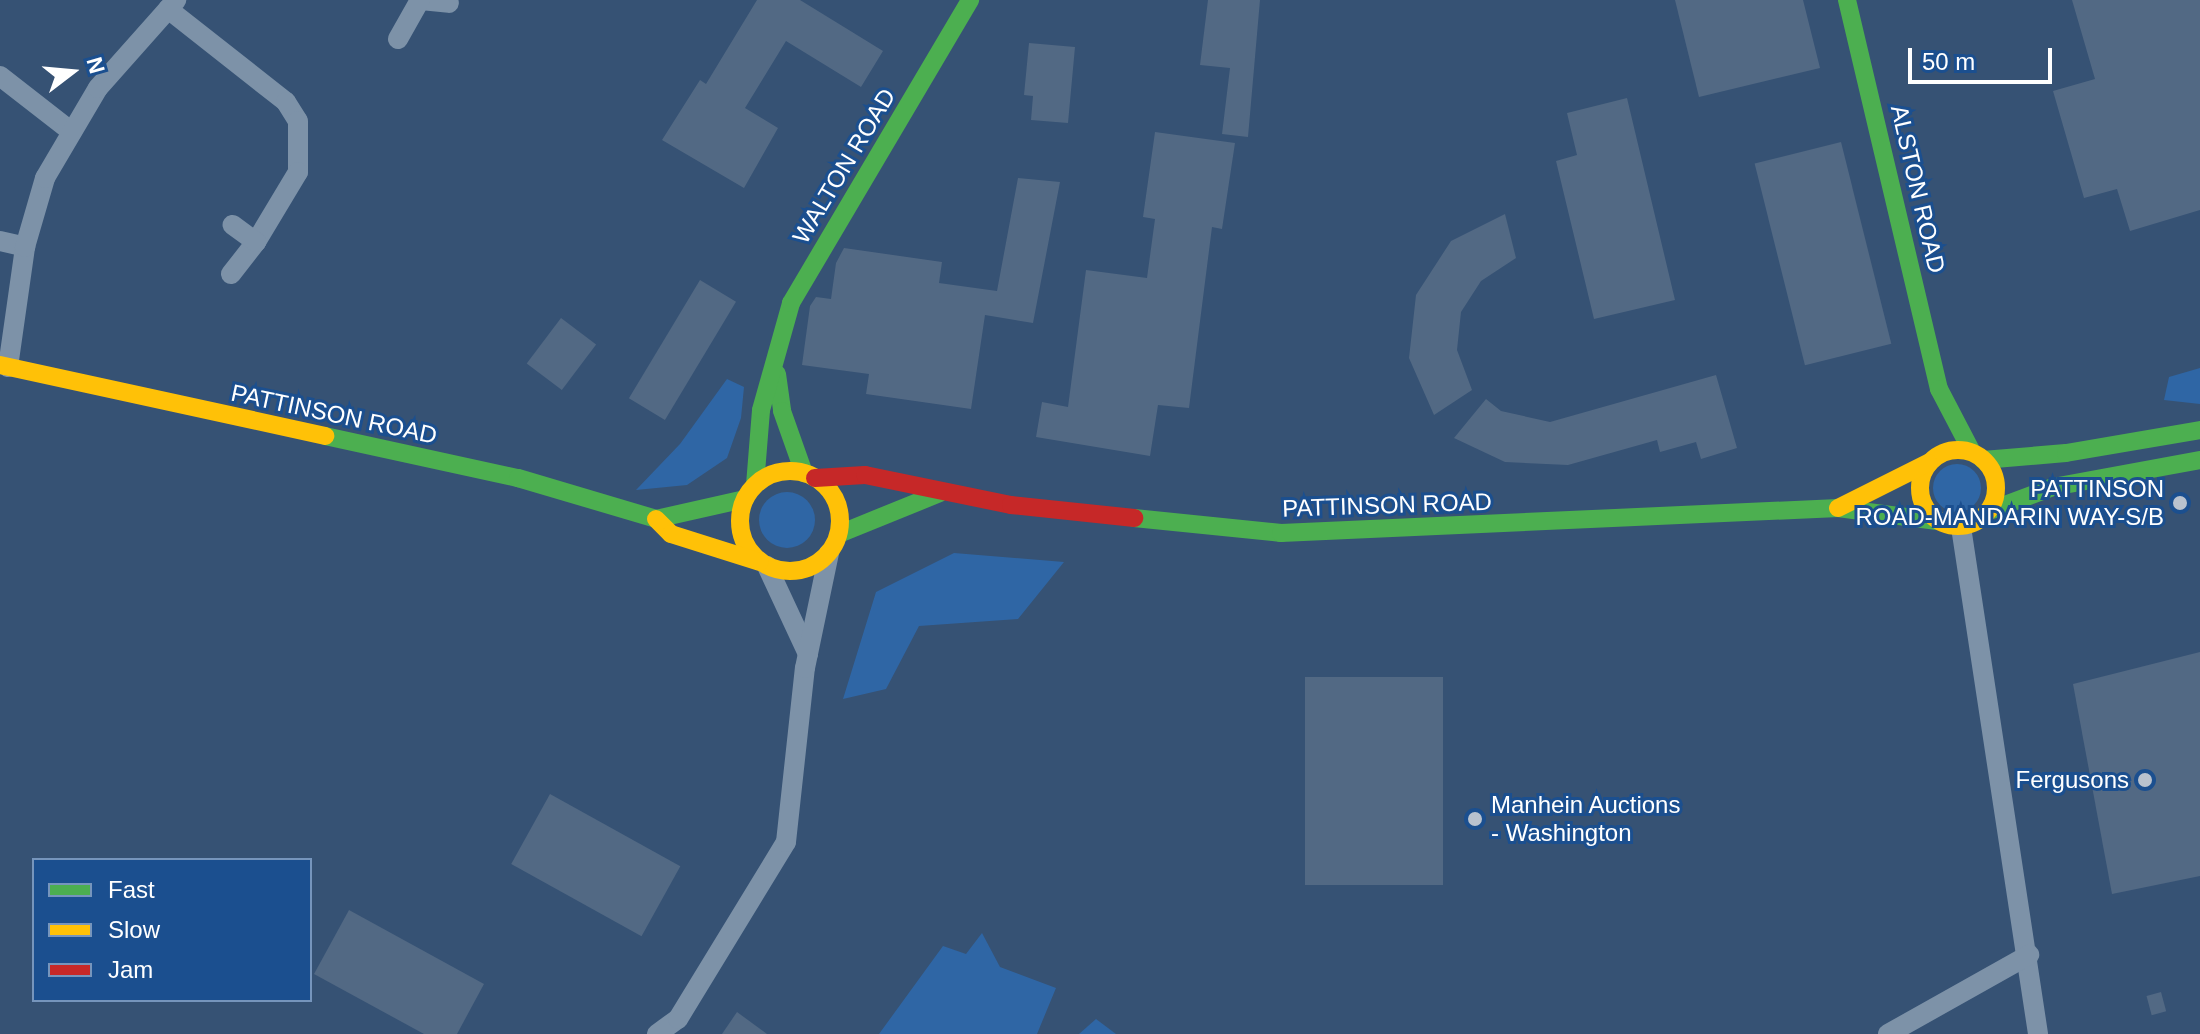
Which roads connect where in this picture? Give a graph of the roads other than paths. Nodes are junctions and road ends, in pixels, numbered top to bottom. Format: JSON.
{"nodes":[{"id":1,"x":420,"y":0,"type":"edge"},
{"id":2,"x":970,"y":0,"type":"edge"},
{"id":3,"x":1847,"y":0,"type":"edge"},
{"id":4,"x":449,"y":3,"type":"dead end"},
{"id":5,"x":172,"y":4,"type":"edge"},
{"id":6,"x":398,"y":39,"type":"dead end"},
{"id":7,"x":0,"y":76,"type":"edge"},
{"id":8,"x":72,"y":132,"type":"junction"},
{"id":9,"x":233,"y":225,"type":"dead end"},
{"id":10,"x":0,"y":241,"type":"edge"},
{"id":11,"x":256,"y":242,"type":"junction"},
{"id":12,"x":25,"y":247,"type":"junction"},
{"id":13,"x":231,"y":274,"type":"dead end"},
{"id":14,"x":775,"y":364,"type":"junction"},
{"id":15,"x":4,"y":366,"type":"edge"},
{"id":16,"x":1939,"y":389,"type":"junction"},
{"id":17,"x":2200,"y":430,"type":"edge"},
{"id":18,"x":1978,"y":456,"type":"junction"},
{"id":19,"x":1932,"y":459,"type":"junction"},
{"id":20,"x":2200,"y":460,"type":"edge"},
{"id":21,"x":809,"y":475,"type":"junction"},
{"id":22,"x":750,"y":492,"type":"junction"},
{"id":23,"x":940,"y":493,"type":"junction"},
{"id":24,"x":1838,"y":508,"type":"junction"},
{"id":25,"x":1989,"y":511,"type":"junction"},
{"id":26,"x":656,"y":519,"type":"junction"},
{"id":27,"x":1937,"y":521,"type":"junction"},
{"id":28,"x":1961,"y":527,"type":"junction"},
{"id":29,"x":839,"y":534,"type":"junction"},
{"id":30,"x":829,"y":553,"type":"junction"},
{"id":31,"x":764,"y":564,"type":"junction"},
{"id":32,"x":808,"y":654,"type":"junction"},
{"id":33,"x":2029,"y":955,"type":"junction"},
{"id":34,"x":657,"y":1034,"type":"edge"},
{"id":35,"x":1888,"y":1034,"type":"edge"},
{"id":36,"x":2038,"y":1034,"type":"edge"}],
"edges":[{"from":1,"to":4,"type":"street"},
{"from":1,"to":6,"type":"street"},
{"from":2,"to":14,"type":"street","name":"WALTON ROAD"},
{"from":3,"to":16,"type":"street","name":"ALSTON ROAD"},
{"from":5,"to":8,"type":"street"},
{"from":5,"to":11,"type":"street"},
{"from":7,"to":8,"type":"street"},
{"from":8,"to":12,"type":"street"},
{"from":9,"to":11,"type":"street"},
{"from":10,"to":12,"type":"street"},
{"from":11,"to":13,"type":"street"},
{"from":12,"to":15,"type":"street"},
{"from":14,"to":21,"type":"street","name":"WALTON ROAD"},
{"from":14,"to":22,"type":"street","name":"WALTON ROAD"},
{"from":15,"to":26,"type":"street","name":"PATTINSON ROAD"},
{"from":16,"to":18,"type":"street","name":"ALSTON ROAD"},
{"from":16,"to":19,"type":"street","name":"ALSTON ROAD"},
{"from":17,"to":18,"type":"street"},
{"from":18,"to":19,"type":"street"},
{"from":18,"to":25,"type":"street"},
{"from":19,"to":24,"type":"street","name":"PATTINSON ROAD"},
{"from":19,"to":27,"type":"street"},
{"from":20,"to":25,"type":"street"},
{"from":21,"to":22,"type":"street"},
{"from":21,"to":23,"type":"street","name":"PATTINSON ROAD"},
{"from":21,"to":29,"type":"street"},
{"from":22,"to":26,"type":"street","name":"PATTINSON ROAD"},
{"from":22,"to":31,"type":"street"},
{"from":23,"to":24,"type":"street","name":"PATTINSON ROAD"},
{"from":23,"to":29,"type":"street"},
{"from":24,"to":27,"type":"street","name":"PATTINSON ROAD"},
{"from":25,"to":28,"type":"street"},
{"from":26,"to":31,"type":"street","name":"PATTINSON ROAD"},
{"from":27,"to":28,"type":"street"},
{"from":28,"to":33,"type":"street"},
{"from":29,"to":30,"type":"street"},
{"from":30,"to":31,"type":"street"},
{"from":30,"to":32,"type":"street"},
{"from":31,"to":32,"type":"street"},
{"from":32,"to":34,"type":"street"},
{"from":33,"to":35,"type":"street"},
{"from":33,"to":36,"type":"street"}]}
